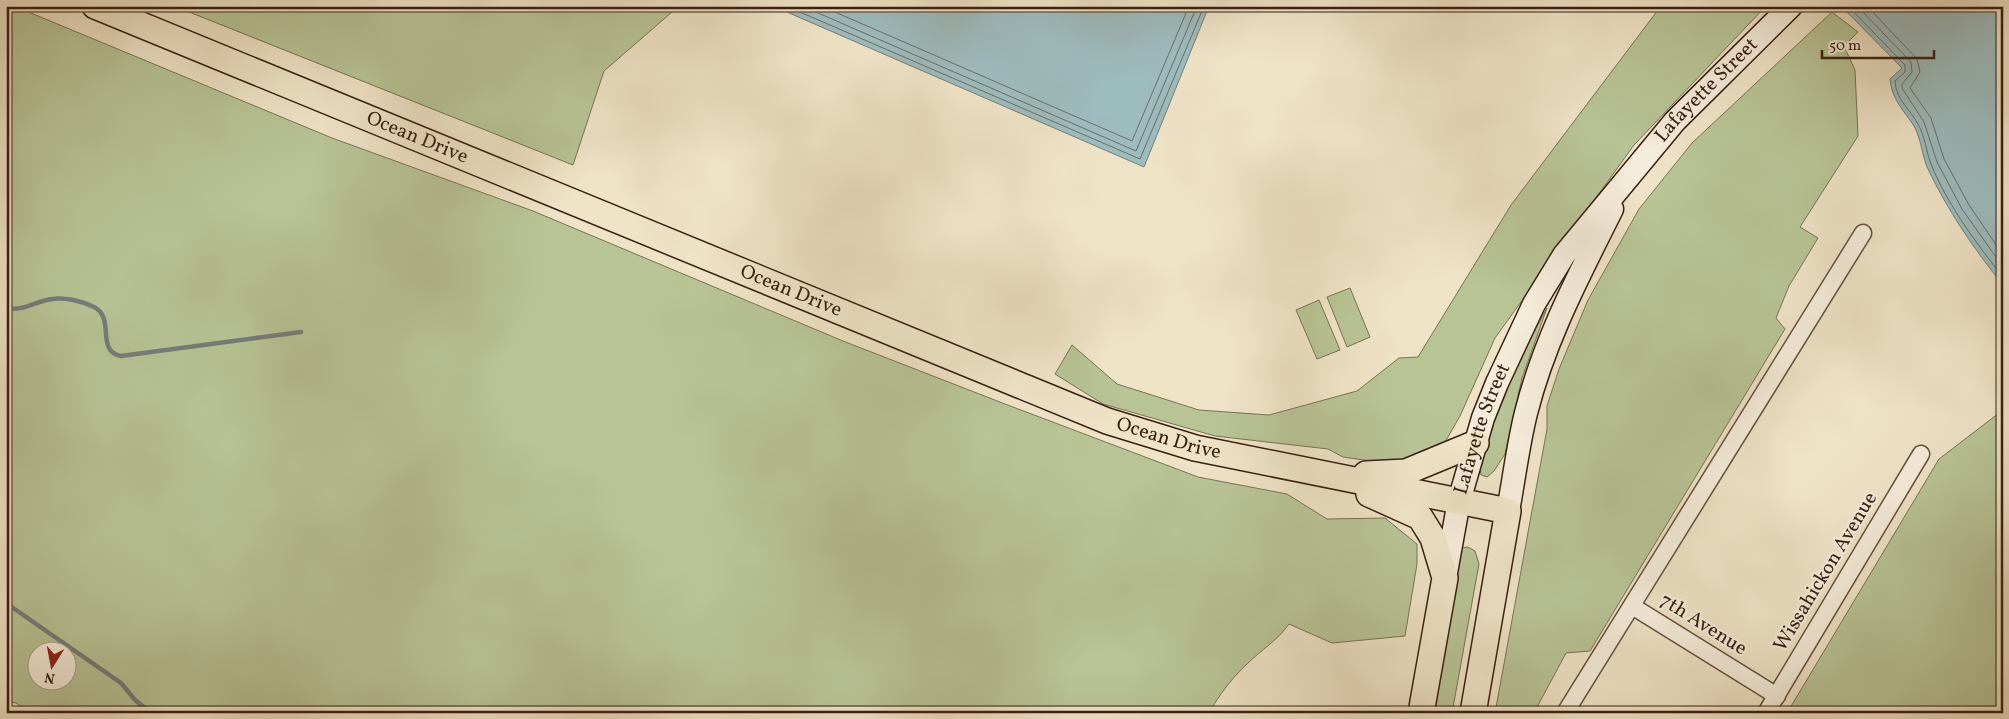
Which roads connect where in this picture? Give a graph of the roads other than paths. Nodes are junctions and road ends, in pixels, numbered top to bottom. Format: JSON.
{"nodes":[{"id":1,"x":95,"y":6,"type":"edge"},
{"id":2,"x":1791,"y":6,"type":"edge"},
{"id":3,"x":1627,"y":179,"type":"junction"},
{"id":4,"x":1863,"y":233,"type":"dead end"},
{"id":5,"x":1476,"y":442,"type":"junction"},
{"id":6,"x":1921,"y":454,"type":"dead end"},
{"id":7,"x":1329,"y":475,"type":"junction"},
{"id":8,"x":1459,"y":502,"type":"junction"},
{"id":9,"x":1508,"y":511,"type":"junction"},
{"id":10,"x":1445,"y":578,"type":"junction"},
{"id":11,"x":1632,"y":606,"type":"junction"},
{"id":12,"x":1777,"y":696,"type":"junction"},
{"id":13,"x":1421,"y":713,"type":"edge"},
{"id":14,"x":1473,"y":713,"type":"edge"},
{"id":15,"x":1565,"y":713,"type":"edge"},
{"id":16,"x":1766,"y":713,"type":"edge"}],
"edges":[{"from":1,"to":7,"type":"main road","name":"Ocean Drive"},
{"from":2,"to":3,"type":"main road","name":"Lafayette Street"},
{"from":3,"to":5,"type":"main road","name":"Lafayette Street"},
{"from":3,"to":9,"type":"main road","name":"Lafayette Street"},
{"from":4,"to":11,"type":"street"},
{"from":5,"to":7,"type":"main road"},
{"from":5,"to":8,"type":"main road","name":"Lafayette Street"},
{"from":6,"to":12,"type":"street","name":"Wissahickon Avenue"},
{"from":7,"to":8,"type":"main road","name":"Ocean Drive"},
{"from":7,"to":10,"type":"main road"},
{"from":8,"to":9,"type":"main road","name":"Ocean Drive"},
{"from":8,"to":10,"type":"main road","name":"Lafayette Street"},
{"from":9,"to":14,"type":"main road","name":"Lafayette Street"},
{"from":10,"to":13,"type":"main road","name":"Lafayette Street"},
{"from":11,"to":12,"type":"street","name":"7th Avenue"},
{"from":11,"to":15,"type":"street"},
{"from":12,"to":16,"type":"street","name":"Wissahickon Avenue"}]}
